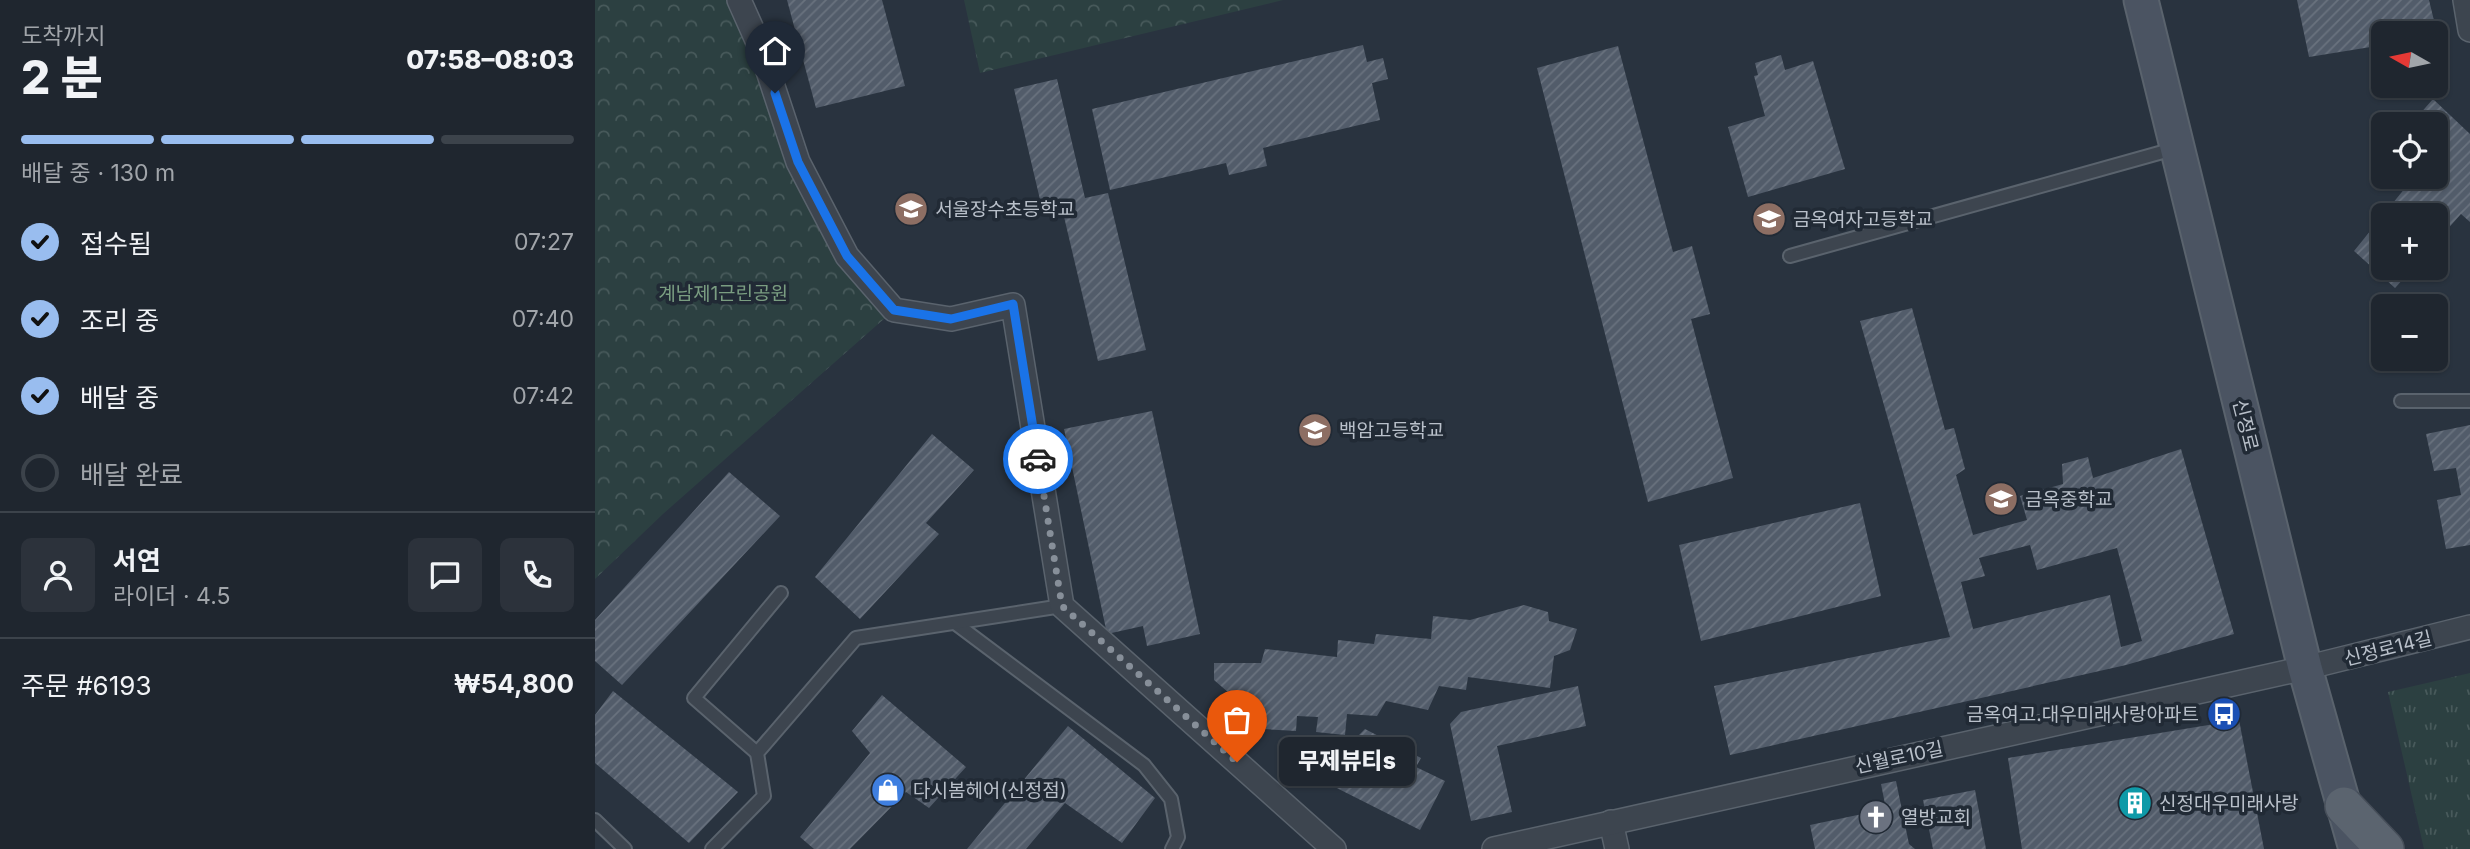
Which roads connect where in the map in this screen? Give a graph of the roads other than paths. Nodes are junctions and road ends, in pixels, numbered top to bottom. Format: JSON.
{"nodes":[{"id":1,"x":739,"y":0,"type":"edge"},
{"id":2,"x":2141,"y":0,"type":"edge"},
{"id":3,"x":2465,"y":0,"type":"edge"},
{"id":4,"x":2470,"y":30,"type":"edge"},
{"id":5,"x":2178,"y":148,"type":"junction"},
{"id":6,"x":1790,"y":256,"type":"dead end"},
{"id":7,"x":2401,"y":401,"type":"dead end"},
{"id":8,"x":2470,"y":401,"type":"edge"},
{"id":9,"x":781,"y":593,"type":"dead end"},
{"id":10,"x":1062,"y":606,"type":"junction"},
{"id":11,"x":955,"y":623,"type":"junction"},
{"id":12,"x":2470,"y":627,"type":"edge"},
{"id":13,"x":2305,"y":668,"type":"junction"},
{"id":14,"x":757,"y":753,"type":"junction"},
{"id":15,"x":2344,"y":806,"type":"junction"},
{"id":16,"x":595,"y":820,"type":"edge"},
{"id":17,"x":1611,"y":822,"type":"junction"},
{"id":18,"x":625,"y":849,"type":"edge"},
{"id":19,"x":712,"y":849,"type":"edge"},
{"id":20,"x":1172,"y":849,"type":"edge"},
{"id":21,"x":1334,"y":849,"type":"edge"},
{"id":22,"x":1494,"y":849,"type":"edge"},
{"id":23,"x":1617,"y":849,"type":"edge"},
{"id":24,"x":2356,"y":849,"type":"edge"},
{"id":25,"x":2385,"y":849,"type":"edge"}],
"edges":[{"from":1,"to":10,"type":"street"},
{"from":2,"to":5,"type":"main road","name":"신정로"},
{"from":3,"to":4,"type":"street"},
{"from":5,"to":6,"type":"lane"},
{"from":5,"to":13,"type":"main road","name":"신정로"},
{"from":7,"to":8,"type":"lane"},
{"from":9,"to":14,"type":"lane"},
{"from":10,"to":11,"type":"lane"},
{"from":10,"to":21,"type":"street"},
{"from":11,"to":14,"type":"lane"},
{"from":11,"to":20,"type":"lane"},
{"from":12,"to":13,"type":"street","name":"신정로14길"},
{"from":13,"to":15,"type":"main road","name":"신정로"},
{"from":13,"to":17,"type":"street","name":"신월로10길"},
{"from":14,"to":19,"type":"lane"},
{"from":15,"to":24,"type":"main road","name":"신정로"},
{"from":15,"to":25,"type":"main road"},
{"from":16,"to":18,"type":"lane"},
{"from":17,"to":22,"type":"street","name":"신월로10길"},
{"from":17,"to":23,"type":"street"}]}
